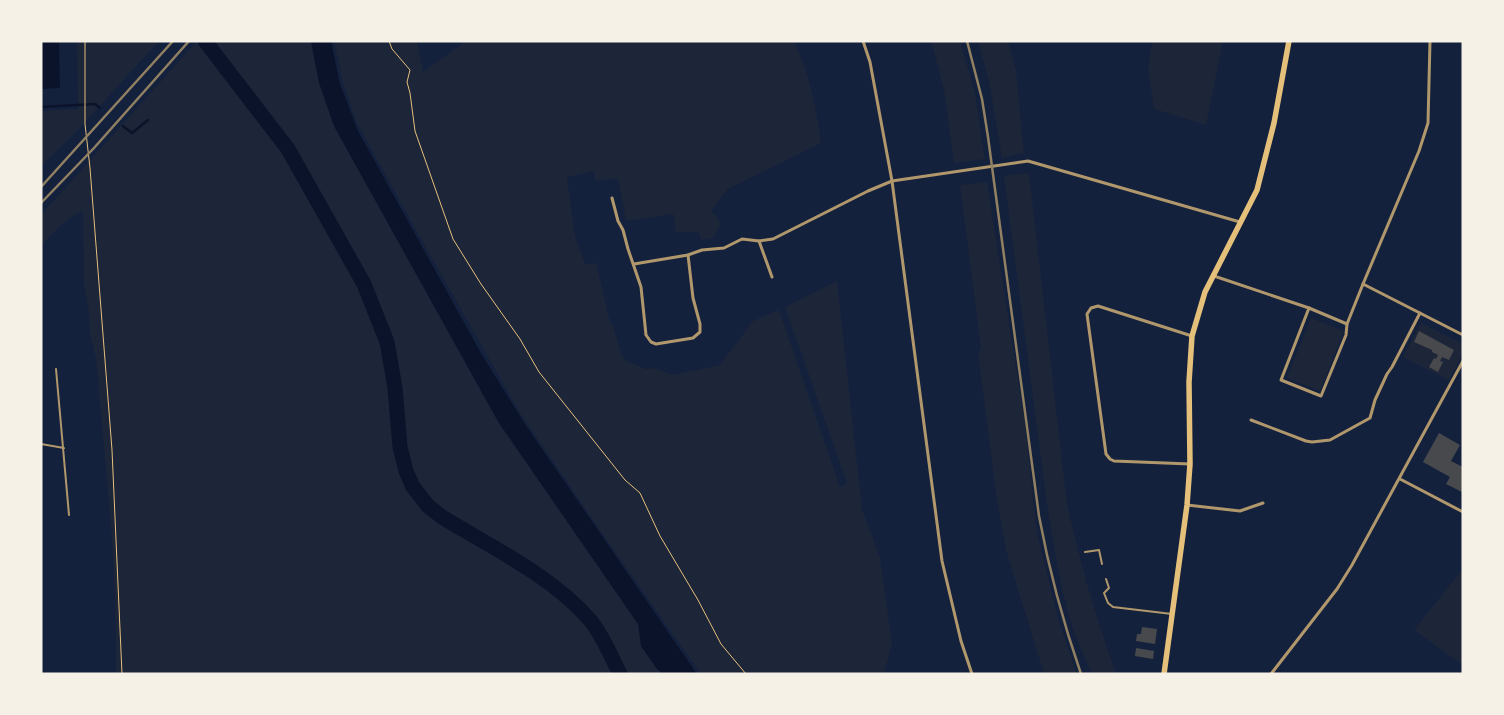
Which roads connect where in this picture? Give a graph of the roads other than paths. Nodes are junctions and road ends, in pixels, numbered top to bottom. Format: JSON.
{"nodes":[{"id":1,"x":863,"y":41,"type":"edge"},
{"id":2,"x":1290,"y":41,"type":"edge"},
{"id":3,"x":1430,"y":41,"type":"edge"},
{"id":4,"x":892,"y":181,"type":"junction"},
{"id":5,"x":612,"y":198,"type":"dead end"},
{"id":6,"x":1241,"y":222,"type":"junction"},
{"id":7,"x":759,"y":241,"type":"junction"},
{"id":8,"x":688,"y":255,"type":"junction"},
{"id":9,"x":634,"y":264,"type":"junction"},
{"id":10,"x":1212,"y":275,"type":"junction"},
{"id":11,"x":772,"y":277,"type":"dead end"},
{"id":12,"x":1363,"y":284,"type":"junction"},
{"id":13,"x":1309,"y":308,"type":"junction"},
{"id":14,"x":1420,"y":313,"type":"junction"},
{"id":15,"x":1347,"y":324,"type":"junction"},
{"id":16,"x":1463,"y":335,"type":"edge"},
{"id":17,"x":1192,"y":336,"type":"junction"},
{"id":18,"x":1463,"y":361,"type":"edge"},
{"id":19,"x":56,"y":369,"type":"dead end"},
{"id":20,"x":1251,"y":420,"type":"dead end"},
{"id":21,"x":41,"y":444,"type":"edge"},
{"id":22,"x":64,"y":448,"type":"junction"},
{"id":23,"x":1190,"y":464,"type":"junction"},
{"id":24,"x":1400,"y":478,"type":"junction"},
{"id":25,"x":1263,"y":503,"type":"dead end"},
{"id":26,"x":1187,"y":504,"type":"junction"},
{"id":27,"x":1463,"y":512,"type":"edge"},
{"id":28,"x":70,"y":515,"type":"dead end"},
{"id":29,"x":1085,"y":552,"type":"dead end"},
{"id":30,"x":1102,"y":564,"type":"dead end"},
{"id":31,"x":1106,"y":579,"type":"dead end"},
{"id":32,"x":1173,"y":614,"type":"junction"},
{"id":33,"x":972,"y":674,"type":"edge"},
{"id":34,"x":1164,"y":674,"type":"edge"},
{"id":35,"x":1271,"y":674,"type":"edge"}],
"edges":[{"from":1,"to":4,"type":"street"},
{"from":2,"to":6,"type":"main road"},
{"from":3,"to":12,"type":"street"},
{"from":4,"to":6,"type":"street"},
{"from":4,"to":7,"type":"street"},
{"from":4,"to":33,"type":"street"},
{"from":5,"to":9,"type":"street"},
{"from":6,"to":10,"type":"main road"},
{"from":7,"to":8,"type":"street"},
{"from":7,"to":11,"type":"street"},
{"from":8,"to":9,"type":"street"},
{"from":8,"to":9,"type":"street"},
{"from":10,"to":13,"type":"street"},
{"from":10,"to":17,"type":"main road"},
{"from":12,"to":14,"type":"street"},
{"from":12,"to":15,"type":"street"},
{"from":13,"to":15,"type":"street"},
{"from":13,"to":15,"type":"street"},
{"from":14,"to":16,"type":"street"},
{"from":14,"to":20,"type":"street"},
{"from":17,"to":23,"type":"main road"},
{"from":17,"to":23,"type":"street"},
{"from":18,"to":24,"type":"street"},
{"from":19,"to":22,"type":"lane"},
{"from":21,"to":22,"type":"lane"},
{"from":22,"to":28,"type":"lane"},
{"from":23,"to":26,"type":"main road"},
{"from":24,"to":27,"type":"street"},
{"from":24,"to":35,"type":"street"},
{"from":25,"to":26,"type":"street"},
{"from":26,"to":32,"type":"main road"},
{"from":29,"to":30,"type":"lane"},
{"from":31,"to":32,"type":"lane"},
{"from":32,"to":34,"type":"main road"}]}
